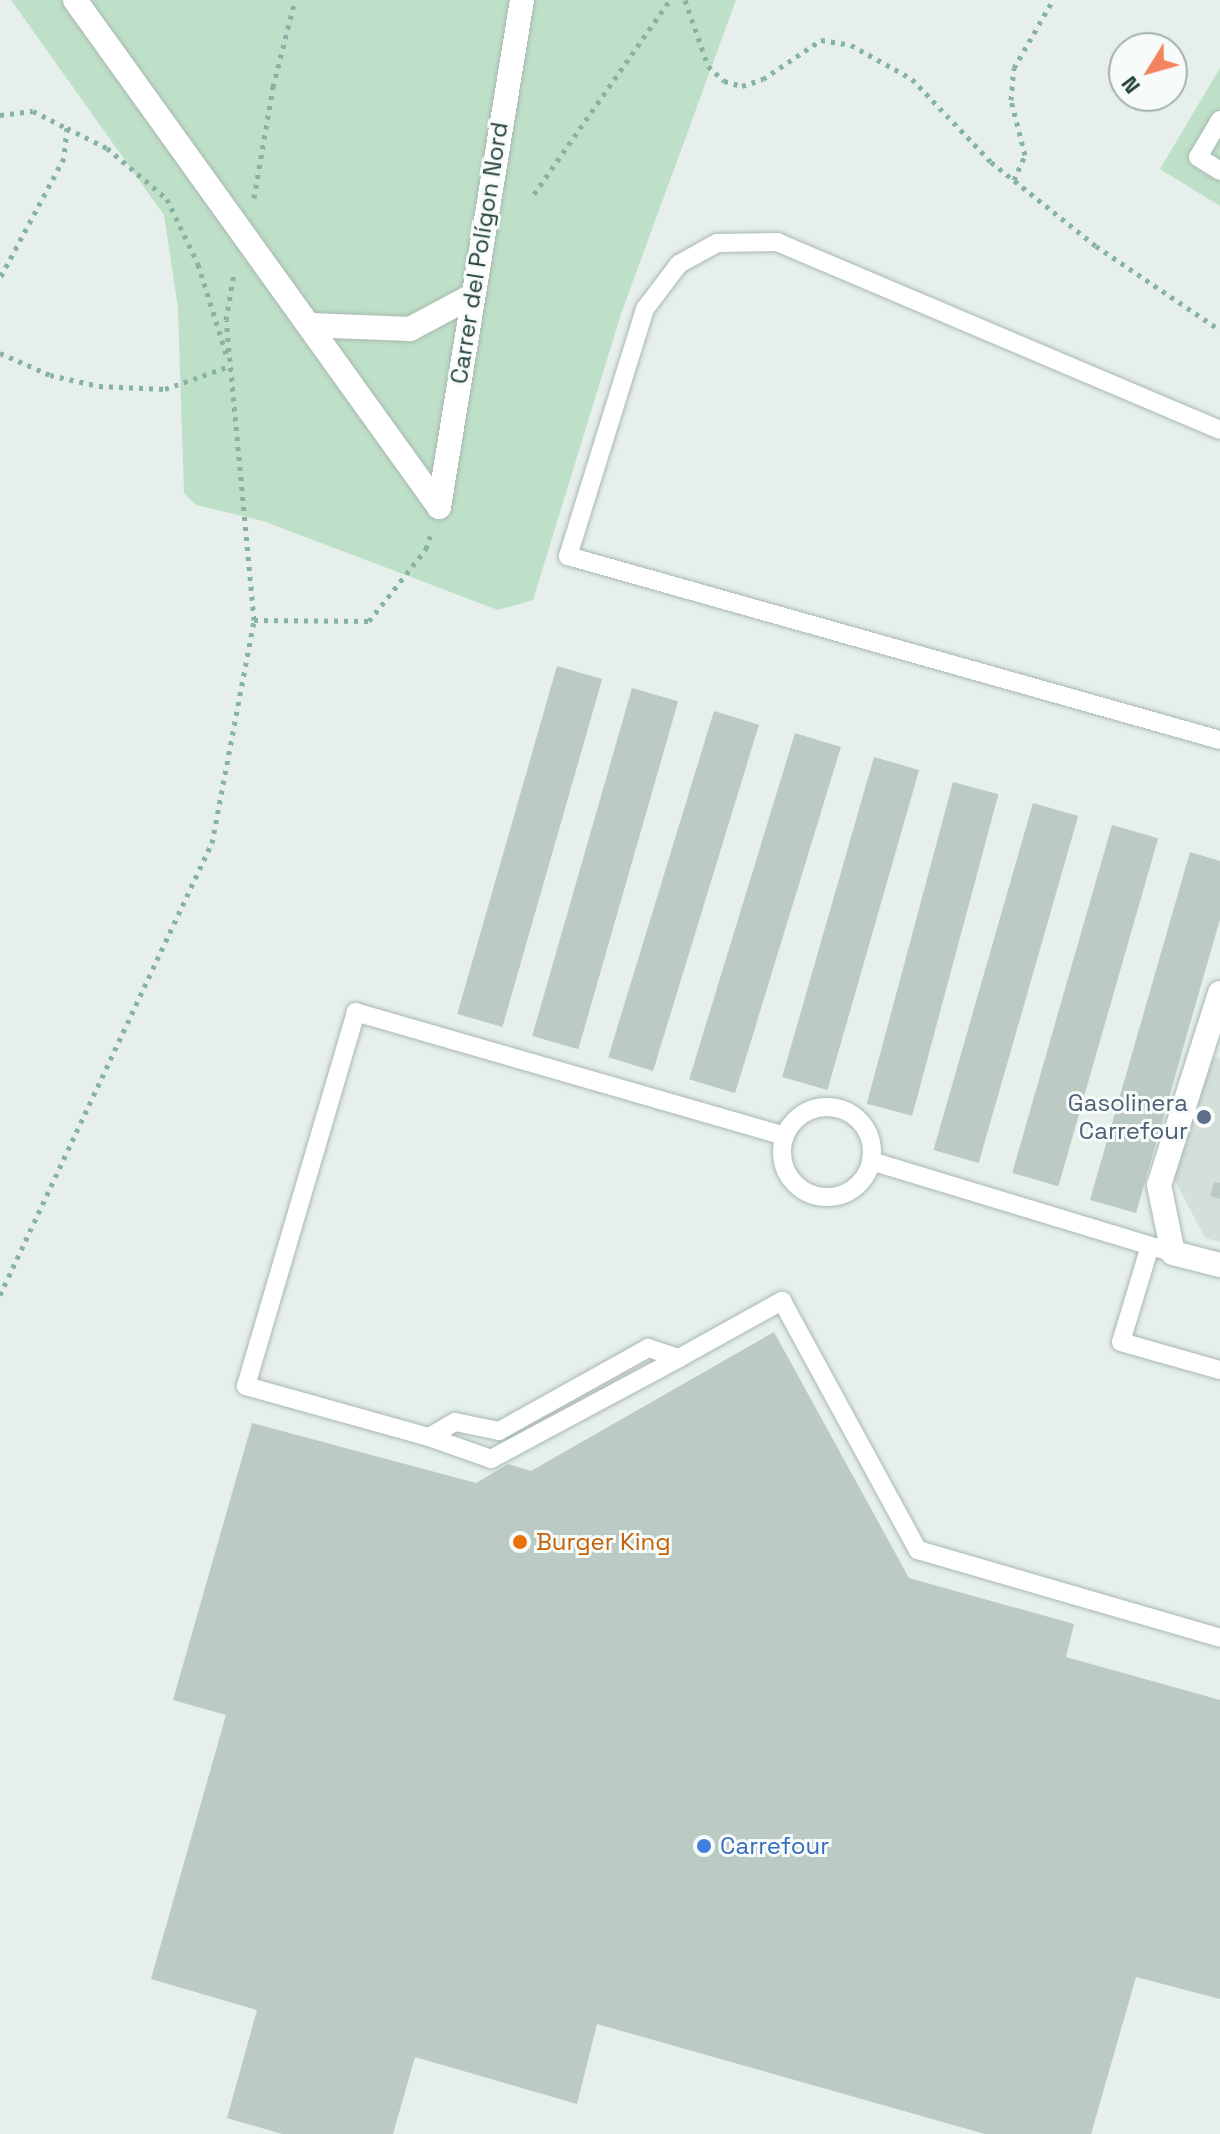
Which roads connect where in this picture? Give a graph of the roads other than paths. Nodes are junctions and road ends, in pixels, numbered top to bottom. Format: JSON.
{"nodes":[{"id":1,"x":75,"y":0,"type":"edge"},
{"id":2,"x":522,"y":0,"type":"edge"},
{"id":3,"x":1220,"y":120,"type":"edge"},
{"id":4,"x":1220,"y":171,"type":"edge"},
{"id":5,"x":470,"y":297,"type":"junction"},
{"id":6,"x":309,"y":325,"type":"junction"},
{"id":7,"x":1220,"y":430,"type":"edge"},
{"id":8,"x":1220,"y":740,"type":"edge"},
{"id":9,"x":1220,"y":993,"type":"edge"},
{"id":10,"x":1214,"y":1032,"type":"edge"},
{"id":11,"x":785,"y":1136,"type":"junction"},
{"id":12,"x":871,"y":1161,"type":"junction"},
{"id":13,"x":1162,"y":1249,"type":"junction"},
{"id":14,"x":1220,"y":1265,"type":"edge"},
{"id":15,"x":679,"y":1358,"type":"junction"},
{"id":16,"x":1220,"y":1370,"type":"edge"},
{"id":17,"x":429,"y":1437,"type":"junction"},
{"id":18,"x":1220,"y":1638,"type":"edge"}],
"edges":[{"from":1,"to":6,"type":"street"},
{"from":2,"to":5,"type":"street","name":"Carrer del Polígon Nord"},
{"from":3,"to":4,"type":"lane"},
{"from":5,"to":6,"type":"street"},
{"from":5,"to":6,"type":"street","name":"Carrer del Polígon Nord"},
{"from":7,"to":8,"type":"lane"},
{"from":9,"to":10,"type":"street"},
{"from":10,"to":13,"type":"street"},
{"from":11,"to":12,"type":"lane"},
{"from":11,"to":12,"type":"lane"},
{"from":11,"to":17,"type":"lane"},
{"from":12,"to":13,"type":"lane"},
{"from":13,"to":14,"type":"street"},
{"from":13,"to":16,"type":"lane"},
{"from":15,"to":17,"type":"lane"},
{"from":15,"to":17,"type":"lane"},
{"from":15,"to":18,"type":"lane"}]}
